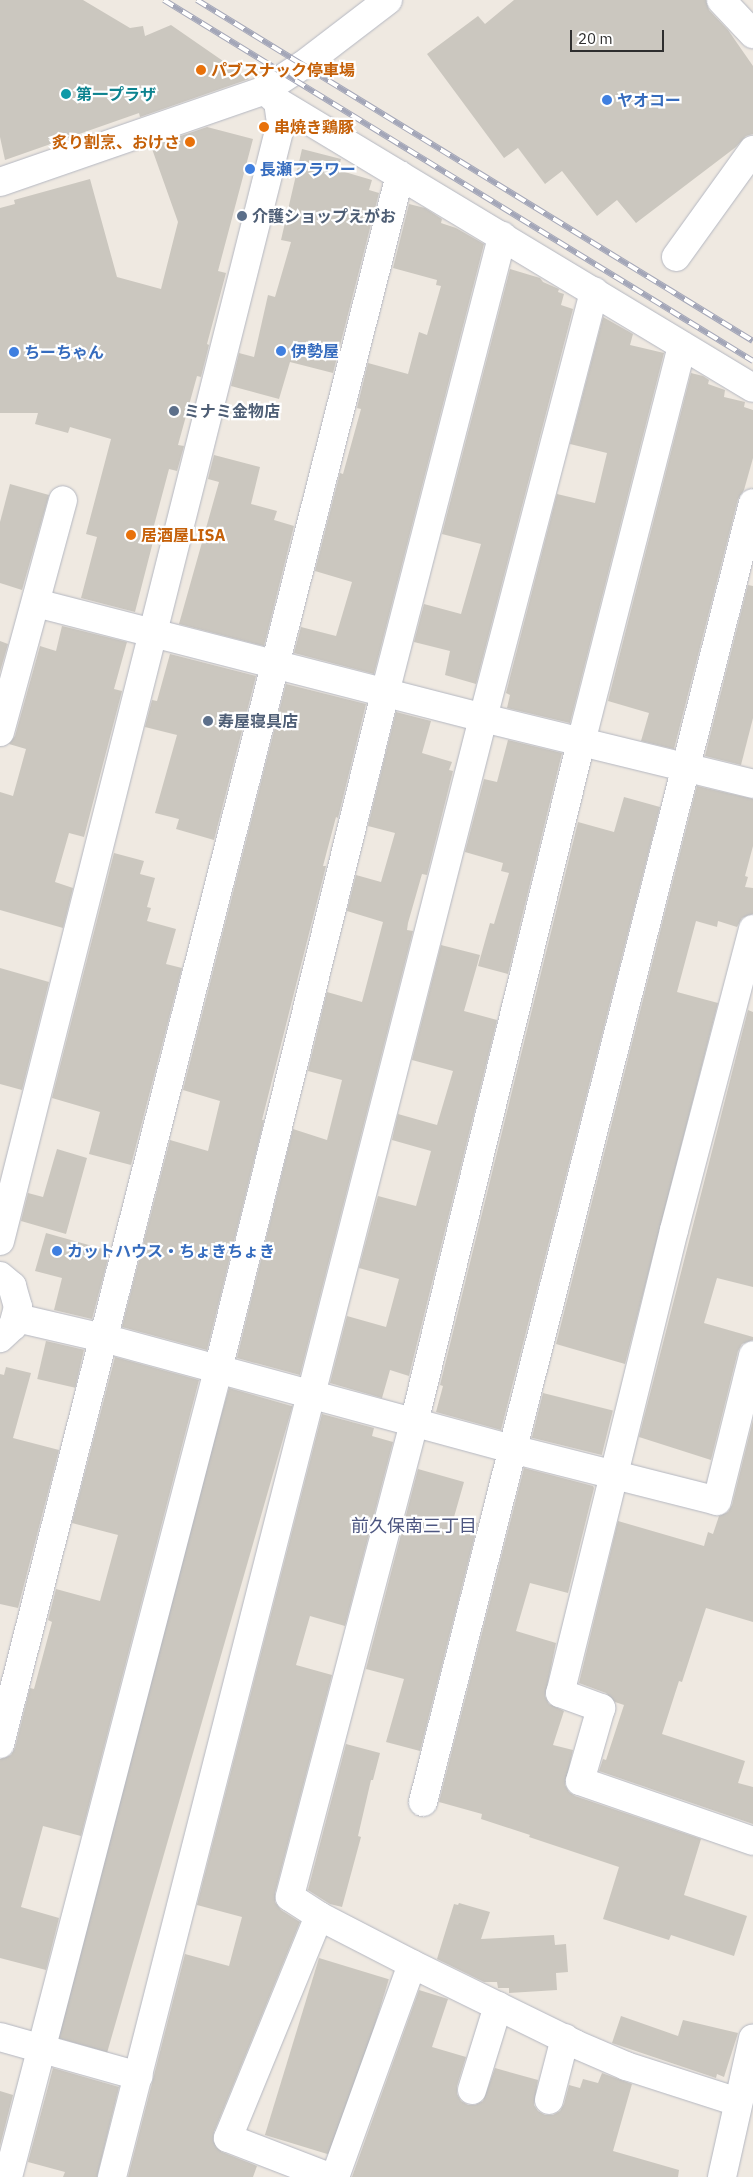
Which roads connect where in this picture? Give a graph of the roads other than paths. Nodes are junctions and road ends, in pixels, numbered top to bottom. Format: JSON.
{"nodes":[{"id":1,"x":388,"y":0,"type":"edge"},
{"id":2,"x":721,"y":0,"type":"edge"},
{"id":3,"x":753,"y":34,"type":"edge"},
{"id":4,"x":272,"y":96,"type":"junction"},
{"id":5,"x":753,"y":150,"type":"edge"},
{"id":6,"x":400,"y":175,"type":"junction"},
{"id":7,"x":0,"y":182,"type":"edge"},
{"id":8,"x":502,"y":236,"type":"junction"},
{"id":9,"x":676,"y":257,"type":"dead end"},
{"id":10,"x":594,"y":291,"type":"junction"},
{"id":11,"x":682,"y":346,"type":"junction"},
{"id":12,"x":753,"y":388,"type":"edge"},
{"id":13,"x":62,"y":500,"type":"dead end"},
{"id":14,"x":753,"y":503,"type":"edge"},
{"id":15,"x":36,"y":603,"type":"junction"},
{"id":16,"x":152,"y":632,"type":"junction"},
{"id":17,"x":276,"y":664,"type":"junction"},
{"id":18,"x":385,"y":693,"type":"junction"},
{"id":19,"x":483,"y":718,"type":"junction"},
{"id":20,"x":0,"y":732,"type":"edge"},
{"id":21,"x":581,"y":742,"type":"junction"},
{"id":22,"x":684,"y":768,"type":"junction"},
{"id":23,"x":753,"y":784,"type":"edge"},
{"id":24,"x":753,"y":929,"type":"edge"},
{"id":25,"x":749,"y":960,"type":"edge"},
{"id":26,"x":0,"y":1241,"type":"edge"},
{"id":27,"x":0,"y":1276,"type":"edge"},
{"id":28,"x":8,"y":1328,"type":"edge"},
{"id":29,"x":103,"y":1338,"type":"junction"},
{"id":30,"x":753,"y":1355,"type":"edge"},
{"id":31,"x":218,"y":1370,"type":"junction"},
{"id":32,"x":312,"y":1395,"type":"junction"},
{"id":33,"x":414,"y":1423,"type":"junction"},
{"id":34,"x":512,"y":1449,"type":"junction"},
{"id":35,"x":613,"y":1474,"type":"junction"},
{"id":36,"x":0,"y":1744,"type":"edge"},
{"id":37,"x":423,"y":1802,"type":"dead end"},
{"id":38,"x":753,"y":1841,"type":"edge"},
{"id":39,"x":319,"y":1916,"type":"junction"},
{"id":40,"x":412,"y":1964,"type":"junction"},
{"id":41,"x":498,"y":2006,"type":"junction"},
{"id":42,"x":0,"y":2037,"type":"edge"},
{"id":43,"x":565,"y":2038,"type":"junction"},
{"id":44,"x":753,"y":2038,"type":"edge"},
{"id":45,"x":41,"y":2047,"type":"junction"},
{"id":46,"x":139,"y":2076,"type":"junction"},
{"id":47,"x":472,"y":2090,"type":"dead end"},
{"id":48,"x":549,"y":2100,"type":"dead end"},
{"id":49,"x":738,"y":2102,"type":"junction"},
{"id":50,"x":8,"y":2177,"type":"edge"},
{"id":51,"x":112,"y":2177,"type":"edge"},
{"id":52,"x":329,"y":2177,"type":"edge"},
{"id":53,"x":335,"y":2177,"type":"edge"},
{"id":54,"x":722,"y":2177,"type":"edge"}],
"edges":[{"from":1,"to":4,"type":"street"},
{"from":2,"to":3,"type":"street"},
{"from":4,"to":6,"type":"street"},
{"from":4,"to":7,"type":"street"},
{"from":4,"to":16,"type":"street"},
{"from":5,"to":9,"type":"street"},
{"from":6,"to":8,"type":"street"},
{"from":6,"to":17,"type":"street"},
{"from":8,"to":10,"type":"street"},
{"from":8,"to":18,"type":"street"},
{"from":10,"to":11,"type":"street"},
{"from":10,"to":19,"type":"street"},
{"from":11,"to":12,"type":"street"},
{"from":11,"to":21,"type":"street"},
{"from":13,"to":15,"type":"street"},
{"from":14,"to":22,"type":"street"},
{"from":15,"to":16,"type":"street"},
{"from":15,"to":20,"type":"street"},
{"from":16,"to":17,"type":"street"},
{"from":16,"to":26,"type":"street"},
{"from":17,"to":18,"type":"street"},
{"from":17,"to":29,"type":"street"},
{"from":18,"to":19,"type":"street"},
{"from":18,"to":31,"type":"street"},
{"from":19,"to":21,"type":"street"},
{"from":19,"to":32,"type":"street"},
{"from":21,"to":22,"type":"street"},
{"from":21,"to":33,"type":"street"},
{"from":22,"to":23,"type":"street"},
{"from":22,"to":34,"type":"street"},
{"from":24,"to":25,"type":"street"},
{"from":25,"to":35,"type":"street"},
{"from":27,"to":28,"type":"street"},
{"from":28,"to":29,"type":"street"},
{"from":29,"to":31,"type":"street"},
{"from":29,"to":36,"type":"street"},
{"from":30,"to":35,"type":"street"},
{"from":31,"to":32,"type":"street"},
{"from":31,"to":45,"type":"street"},
{"from":32,"to":33,"type":"street"},
{"from":32,"to":46,"type":"street"},
{"from":33,"to":34,"type":"street"},
{"from":33,"to":39,"type":"street"},
{"from":34,"to":35,"type":"street"},
{"from":34,"to":37,"type":"street"},
{"from":35,"to":38,"type":"street"},
{"from":39,"to":40,"type":"street"},
{"from":39,"to":52,"type":"street"},
{"from":40,"to":41,"type":"street"},
{"from":40,"to":53,"type":"street"},
{"from":41,"to":43,"type":"street"},
{"from":41,"to":47,"type":"street"},
{"from":42,"to":45,"type":"street"},
{"from":43,"to":48,"type":"street"},
{"from":43,"to":49,"type":"street"},
{"from":44,"to":49,"type":"street"},
{"from":45,"to":46,"type":"street"},
{"from":45,"to":50,"type":"street"},
{"from":46,"to":51,"type":"street"},
{"from":49,"to":54,"type":"street"}]}
